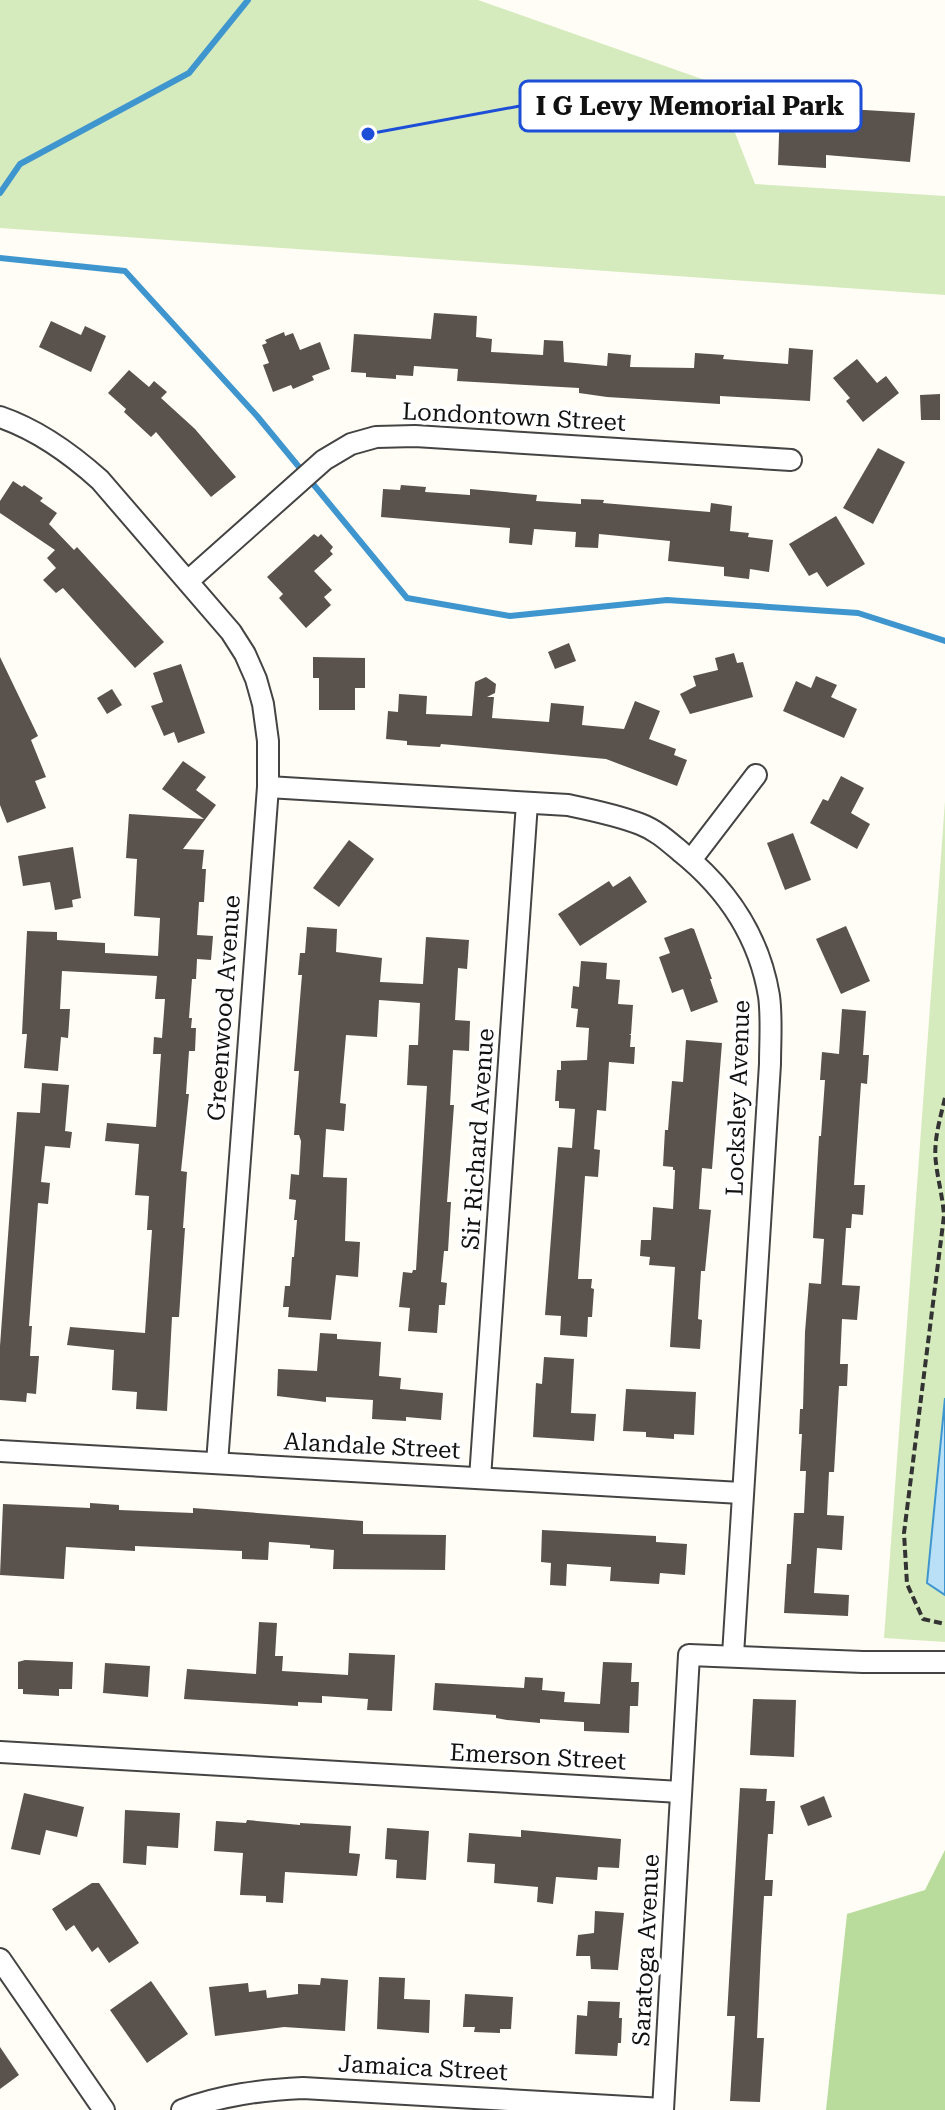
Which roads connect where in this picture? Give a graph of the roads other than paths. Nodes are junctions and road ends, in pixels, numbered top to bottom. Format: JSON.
{"nodes":[{"id":1,"x":0,"y":417,"type":"edge"},
{"id":2,"x":791,"y":460,"type":"dead end"},
{"id":3,"x":188,"y":581,"type":"junction"},
{"id":4,"x":756,"y":775,"type":"dead end"},
{"id":5,"x":268,"y":787,"type":"junction"},
{"id":6,"x":527,"y":803,"type":"junction"},
{"id":7,"x":691,"y":860,"type":"junction"},
{"id":8,"x":0,"y":1451,"type":"edge"},
{"id":9,"x":217,"y":1463,"type":"junction"},
{"id":10,"x":480,"y":1478,"type":"junction"},
{"id":11,"x":741,"y":1493,"type":"junction"},
{"id":12,"x":733,"y":1655,"type":"junction"},
{"id":13,"x":945,"y":1662,"type":"edge"},
{"id":14,"x":0,"y":1752,"type":"edge"},
{"id":15,"x":680,"y":1792,"type":"junction"},
{"id":16,"x":0,"y":1959,"type":"edge"},
{"id":17,"x":104,"y":2110,"type":"edge"},
{"id":18,"x":182,"y":2110,"type":"edge"},
{"id":19,"x":663,"y":2110,"type":"edge"}],
"edges":[{"from":1,"to":3,"type":"street","name":"Greenwood Avenue"},
{"from":2,"to":3,"type":"street","name":"Londontown Street"},
{"from":3,"to":5,"type":"street","name":"Greenwood Avenue"},
{"from":4,"to":7,"type":"street"},
{"from":5,"to":6,"type":"street","name":"Locksley Avenue"},
{"from":5,"to":9,"type":"street","name":"Greenwood Avenue"},
{"from":6,"to":7,"type":"street","name":"Locksley Avenue"},
{"from":6,"to":10,"type":"street","name":"Sir Richard Avenue"},
{"from":7,"to":11,"type":"street","name":"Locksley Avenue"},
{"from":8,"to":9,"type":"street","name":"Alandale Street"},
{"from":9,"to":10,"type":"street","name":"Alandale Street"},
{"from":10,"to":11,"type":"street","name":"Alandale Street"},
{"from":11,"to":12,"type":"street","name":"Locksley Avenue"},
{"from":12,"to":13,"type":"street"},
{"from":12,"to":15,"type":"street"},
{"from":14,"to":15,"type":"street","name":"Emerson Street"},
{"from":15,"to":19,"type":"street","name":"Saratoga Avenue"},
{"from":16,"to":17,"type":"street"},
{"from":18,"to":19,"type":"street","name":"Jamaica Street"}]}
